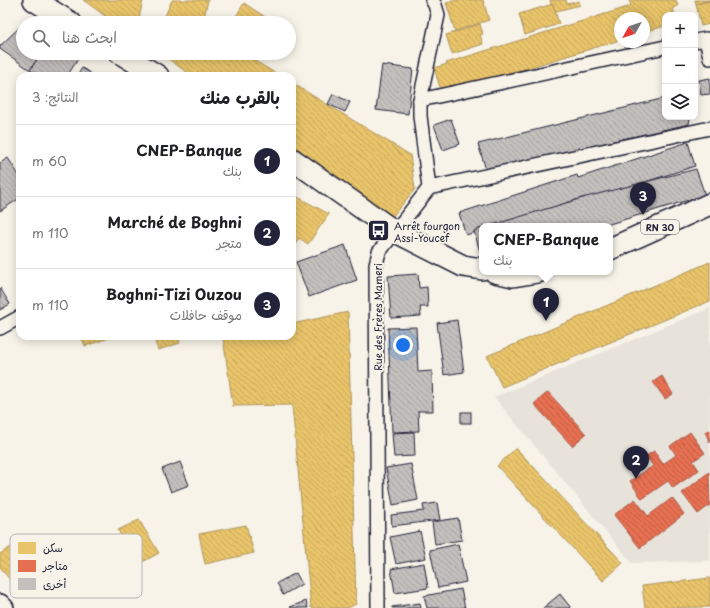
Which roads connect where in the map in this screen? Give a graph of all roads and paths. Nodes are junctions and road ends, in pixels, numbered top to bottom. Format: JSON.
{"nodes":[{"id":1,"x":34,"y":0,"type":"edge"},
{"id":2,"x":432,"y":0,"type":"edge"},
{"id":3,"x":60,"y":16,"type":"edge"},
{"id":4,"x":704,"y":39,"type":"edge"},
{"id":5,"x":662,"y":49,"type":"edge"},
{"id":6,"x":710,"y":58,"type":"edge"},
{"id":7,"x":132,"y":60,"type":"edge"},
{"id":8,"x":151,"y":72,"type":"edge"},
{"id":9,"x":420,"y":100,"type":"junction"},
{"id":10,"x":710,"y":128,"type":"edge"},
{"id":11,"x":296,"y":162,"type":"edge"},
{"id":12,"x":429,"y":188,"type":"junction"},
{"id":13,"x":710,"y":204,"type":"edge"},
{"id":14,"x":394,"y":231,"type":"junction"},
{"id":15,"x":613,"y":248,"type":"edge"},
{"id":16,"x":479,"y":268,"type":"edge"},
{"id":17,"x":510,"y":275,"type":"edge"},
{"id":18,"x":520,"y":275,"type":"edge"},
{"id":19,"x":16,"y":319,"type":"edge"},
{"id":20,"x":0,"y":328,"type":"edge"},
{"id":21,"x":0,"y":604,"type":"edge"},
{"id":22,"x":4,"y":608,"type":"edge"},
{"id":23,"x":378,"y":608,"type":"edge"}],
"edges":[{"from":1,"to":3,"type":"main road"},
{"from":2,"to":9,"type":"street"},
{"from":4,"to":6,"type":"street"},
{"from":5,"to":9,"type":"street"},
{"from":7,"to":8,"type":"main road"},
{"from":9,"to":12,"type":"street"},
{"from":10,"to":12,"type":"street"},
{"from":11,"to":14,"type":"main road"},
{"from":12,"to":14,"type":"street","name":"Rue des Frères Mameri"},
{"from":13,"to":15,"type":"main road","number":"RN 30"},
{"from":14,"to":16,"type":"main road"},
{"from":14,"to":23,"type":"street","name":"Rue des Frères Mameri"},
{"from":17,"to":18,"type":"main road"},
{"from":19,"to":20,"type":"street"},
{"from":21,"to":22,"type":"main road"}]}
